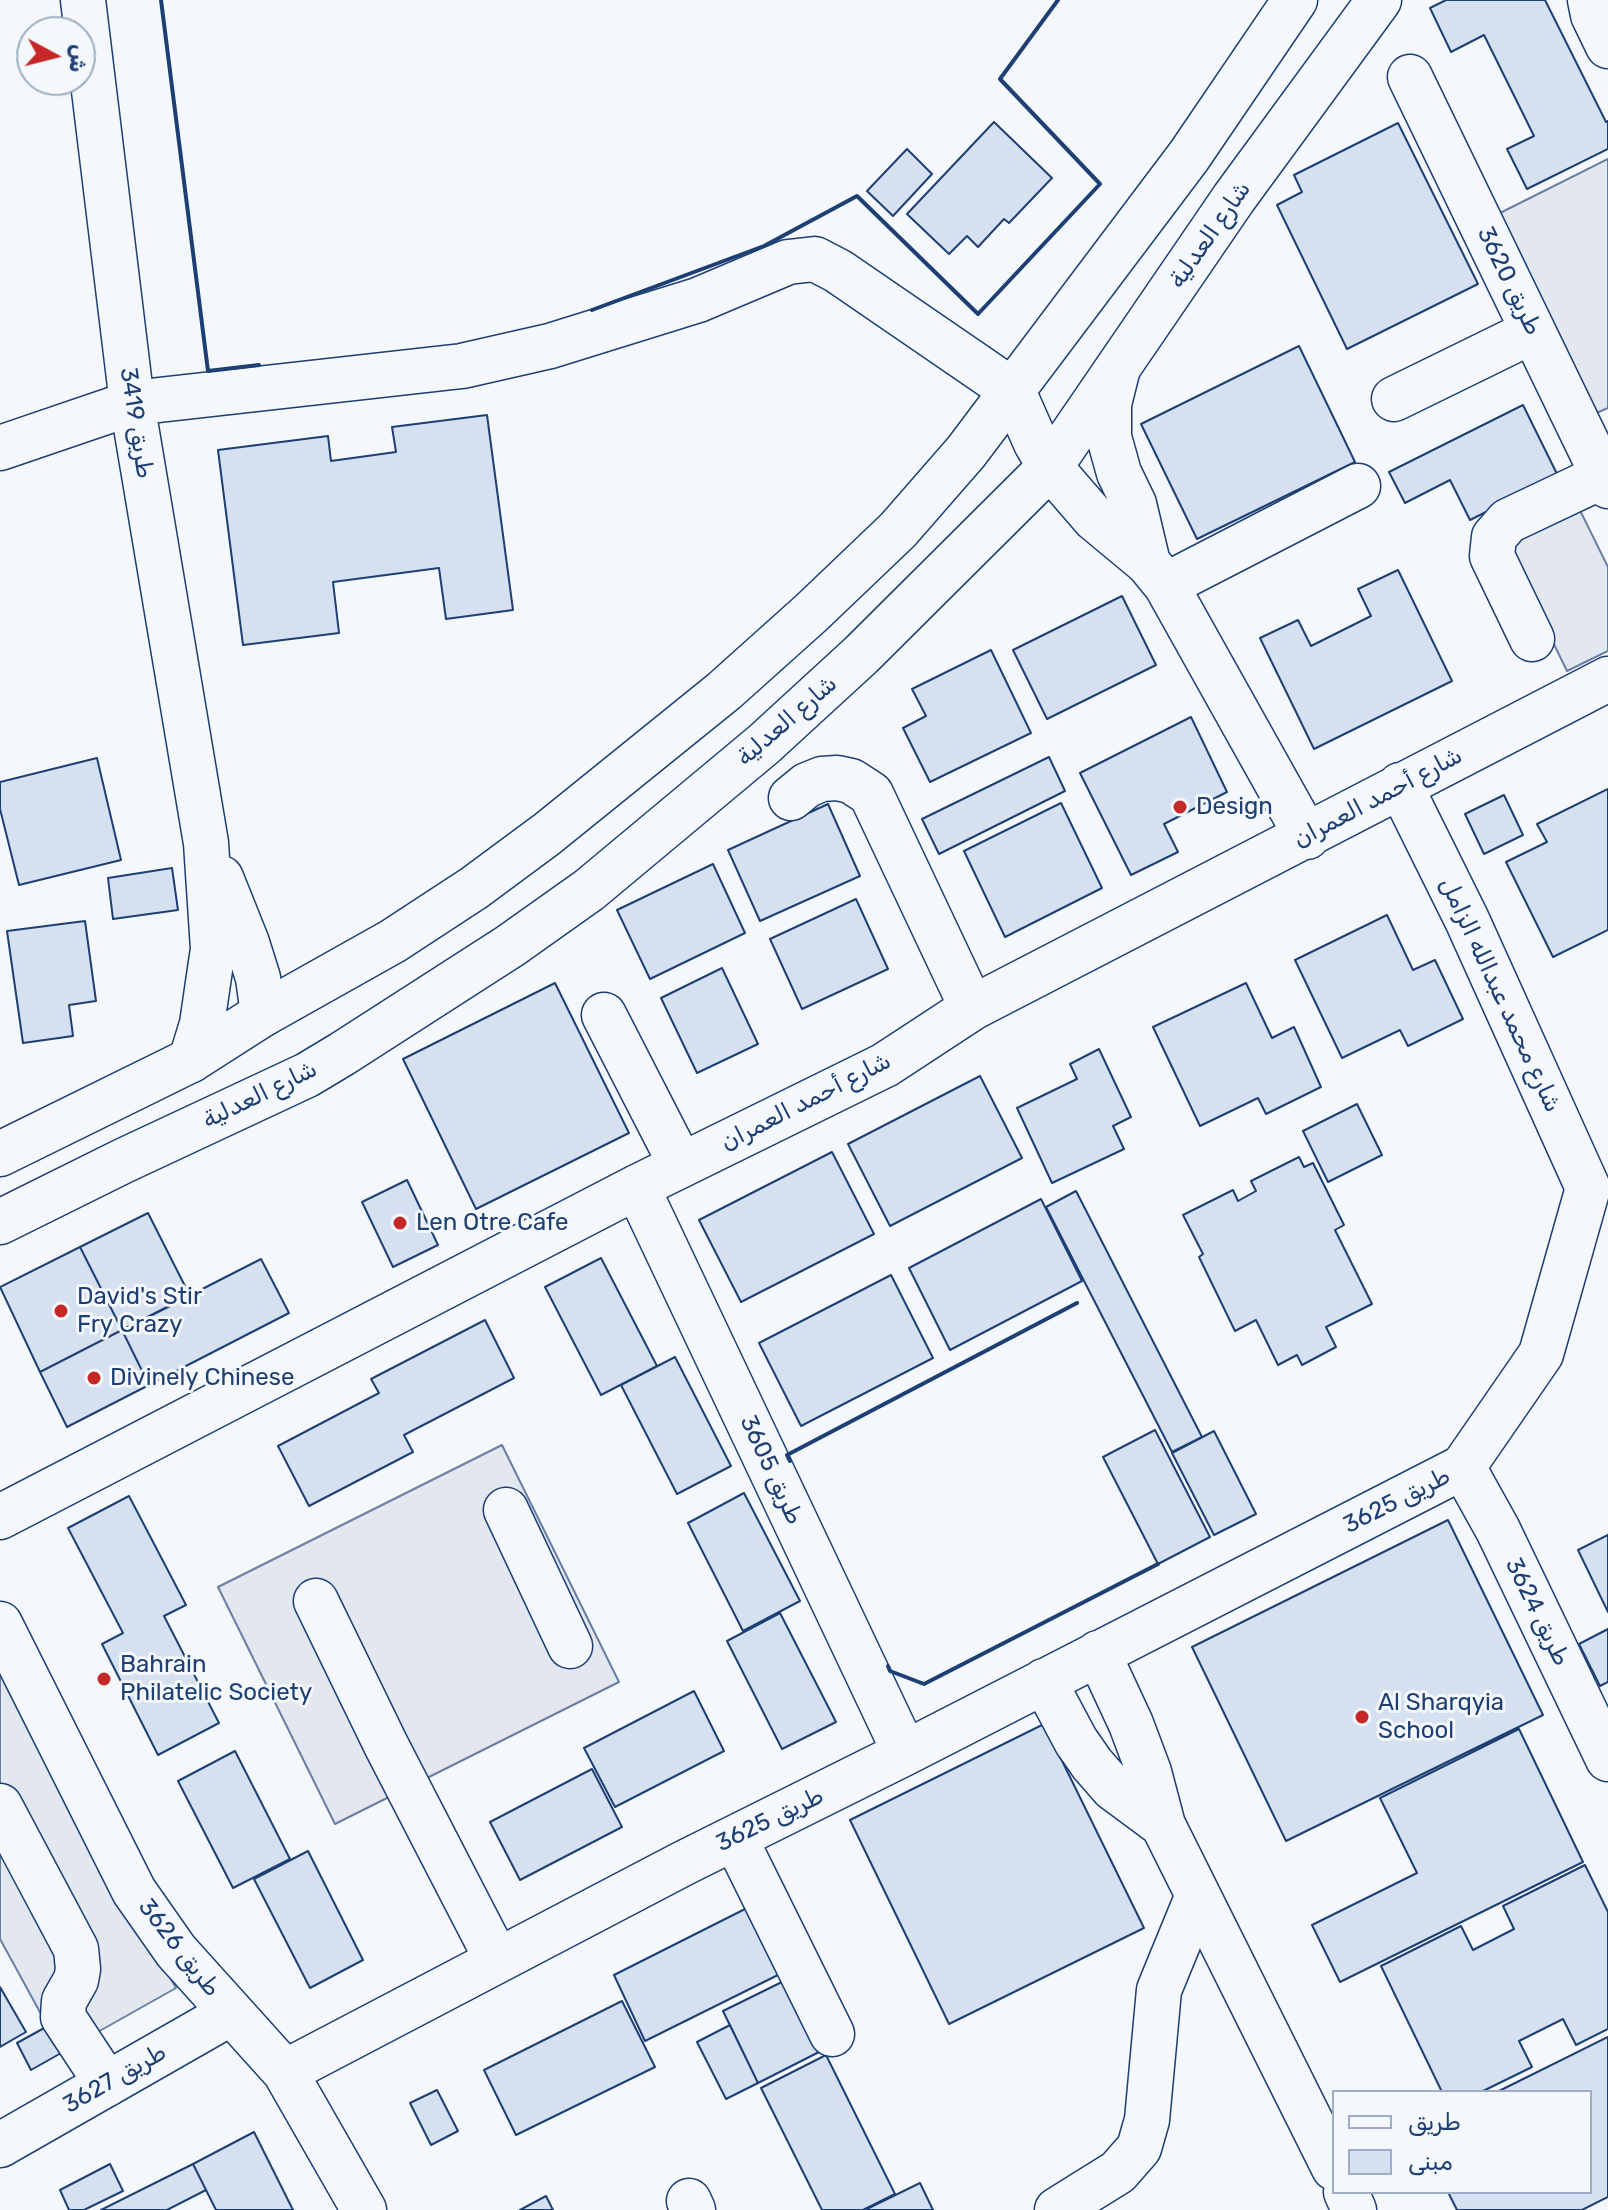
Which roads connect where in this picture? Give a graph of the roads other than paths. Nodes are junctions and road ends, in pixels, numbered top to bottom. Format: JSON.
{"nodes":[{"id":1,"x":83,"y":0,"type":"edge"},
{"id":2,"x":1295,"y":0,"type":"edge"},
{"id":3,"x":1379,"y":0,"type":"edge"},
{"id":4,"x":1590,"y":0,"type":"edge"},
{"id":5,"x":1608,"y":46,"type":"edge"},
{"id":6,"x":1410,"y":77,"type":"dead end"},
{"id":7,"x":1533,"y":331,"type":"junction"},
{"id":8,"x":1118,"y":368,"type":"junction"},
{"id":9,"x":1013,"y":391,"type":"junction"},
{"id":10,"x":1394,"y":399,"type":"dead end"},
{"id":11,"x":132,"y":403,"type":"junction"},
{"id":12,"x":0,"y":448,"type":"edge"},
{"id":13,"x":1050,"y":467,"type":"junction"},
{"id":14,"x":1606,"y":481,"type":"edge"},
{"id":15,"x":1358,"y":486,"type":"dead end"},
{"id":16,"x":1157,"y":574,"type":"junction"},
{"id":17,"x":1532,"y":639,"type":"dead end"},
{"id":18,"x":1608,"y":679,"type":"edge"},
{"id":19,"x":1400,"y":785,"type":"junction"},
{"id":20,"x":791,"y":798,"type":"dead end"},
{"id":21,"x":1307,"y":837,"type":"junction"},
{"id":22,"x":206,"y":843,"type":"junction"},
{"id":23,"x":972,"y":1008,"type":"junction"},
{"id":24,"x":263,"y":1014,"type":"junction"},
{"id":25,"x":604,"y":1015,"type":"dead end"},
{"id":26,"x":191,"y":1060,"type":"junction"},
{"id":27,"x":0,"y":1154,"type":"edge"},
{"id":28,"x":123,"y":1161,"type":"junction"},
{"id":29,"x":681,"y":1165,"type":"junction"},
{"id":30,"x":637,"y":1187,"type":"junction"},
{"id":31,"x":1598,"y":1190,"type":"edge"},
{"id":32,"x":0,"y":1222,"type":"edge"},
{"id":33,"x":1463,"y":1467,"type":"junction"},
{"id":34,"x":506,"y":1510,"type":"dead end"},
{"id":35,"x":2,"y":1513,"type":"edge"},
{"id":36,"x":316,"y":1601,"type":"dead end"},
{"id":37,"x":0,"y":1624,"type":"edge"},
{"id":38,"x":570,"y":1646,"type":"dead end"},
{"id":39,"x":1098,"y":1653,"type":"junction"},
{"id":40,"x":1044,"y":1681,"type":"junction"},
{"id":41,"x":905,"y":1753,"type":"junction"},
{"id":42,"x":1608,"y":1759,"type":"edge"},
{"id":43,"x":0,"y":1806,"type":"edge"},
{"id":44,"x":1163,"y":1825,"type":"junction"},
{"id":45,"x":735,"y":1838,"type":"junction"},
{"id":46,"x":1198,"y":1895,"type":"junction"},
{"id":47,"x":497,"y":1960,"type":"junction"},
{"id":48,"x":231,"y":2013,"type":"junction"},
{"id":49,"x":832,"y":2034,"type":"dead end"},
{"id":50,"x":285,"y":2072,"type":"junction"},
{"id":51,"x":107,"y":2084,"type":"junction"},
{"id":52,"x":0,"y":2145,"type":"edge"},
{"id":53,"x":1332,"y":2164,"type":"edge"},
{"id":54,"x":364,"y":2210,"type":"edge"},
{"id":55,"x":1057,"y":2210,"type":"edge"}],
"edges":[{"from":1,"to":11,"type":"street","name":"طريق 3419"},
{"from":2,"to":9,"type":"street"},
{"from":3,"to":8,"type":"street","name":"شارع العدلية"},
{"from":4,"to":5,"type":"street"},
{"from":6,"to":7,"type":"street","name":"طريق 3620"},
{"from":7,"to":10,"type":"street"},
{"from":7,"to":14,"type":"street","name":"طريق 3620"},
{"from":8,"to":13,"type":"street","name":"شارع العدلية"},
{"from":8,"to":16,"type":"street"},
{"from":9,"to":11,"type":"street"},
{"from":9,"to":13,"type":"street"},
{"from":9,"to":24,"type":"street"},
{"from":11,"to":12,"type":"street"},
{"from":11,"to":22,"type":"street","name":"طريق 3419"},
{"from":13,"to":16,"type":"street"},
{"from":13,"to":28,"type":"street","name":"شارع العدلية"},
{"from":14,"to":17,"type":"street"},
{"from":15,"to":16,"type":"street"},
{"from":16,"to":21,"type":"street"},
{"from":18,"to":19,"type":"street","name":"شارع أحمد العمران"},
{"from":19,"to":21,"type":"street","name":"شارع أحمد العمران"},
{"from":19,"to":31,"type":"street","name":"شارع محمد عبدالله الزامل"},
{"from":20,"to":23,"type":"street"},
{"from":21,"to":23,"type":"street","name":"شارع أحمد العمران"},
{"from":22,"to":24,"type":"street","name":"طريق 3419"},
{"from":22,"to":26,"type":"street","name":"طريق 3419"},
{"from":23,"to":29,"type":"street","name":"شارع أحمد العمران"},
{"from":24,"to":26,"type":"street"},
{"from":24,"to":28,"type":"street"},
{"from":25,"to":29,"type":"street"},
{"from":26,"to":27,"type":"street"},
{"from":28,"to":32,"type":"street","name":"شارع العدلية"},
{"from":29,"to":30,"type":"street","name":"شارع أحمد العمران"},
{"from":30,"to":35,"type":"street","name":"شارع أحمد العمران"},
{"from":30,"to":41,"type":"street","name":"طريق 3605"},
{"from":31,"to":33,"type":"street","name":"طريق 3625"},
{"from":33,"to":39,"type":"street","name":"طريق 3625"},
{"from":33,"to":42,"type":"street","name":"طريق 3624"},
{"from":34,"to":38,"type":"street"},
{"from":36,"to":47,"type":"street"},
{"from":37,"to":48,"type":"street","name":"طريق 3626"},
{"from":39,"to":40,"type":"street","name":"طريق 3625"},
{"from":39,"to":44,"type":"street"},
{"from":40,"to":41,"type":"street","name":"طريق 3625"},
{"from":40,"to":44,"type":"street"},
{"from":41,"to":45,"type":"street","name":"طريق 3625"},
{"from":43,"to":51,"type":"street"},
{"from":44,"to":46,"type":"street"},
{"from":45,"to":47,"type":"street","name":"طريق 3625"},
{"from":45,"to":49,"type":"street"},
{"from":46,"to":53,"type":"street"},
{"from":46,"to":55,"type":"street"},
{"from":47,"to":50,"type":"street","name":"طريق 3625"},
{"from":48,"to":50,"type":"street","name":"طريق 3626"},
{"from":48,"to":51,"type":"street","name":"طريق 3627"},
{"from":50,"to":54,"type":"street","name":"طريق 3626"},
{"from":51,"to":52,"type":"street","name":"طريق 3627"}]}
